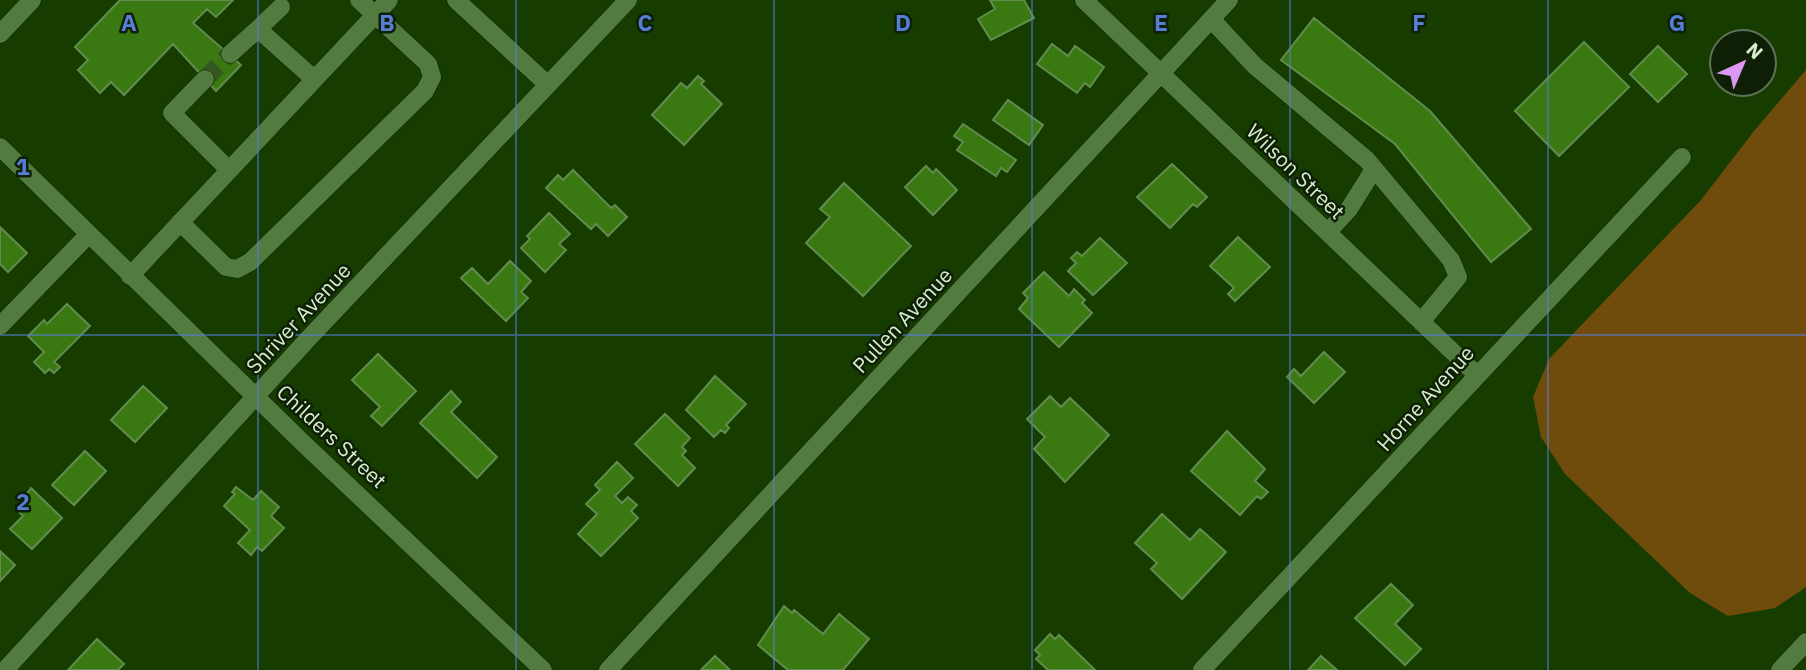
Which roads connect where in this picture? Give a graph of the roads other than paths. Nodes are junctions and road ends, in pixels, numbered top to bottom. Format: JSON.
{"nodes":[{"id":1,"x":32,"y":0,"type":"edge"},
{"id":2,"x":359,"y":0,"type":"edge"},
{"id":3,"x":389,"y":0,"type":"edge"},
{"id":4,"x":456,"y":0,"type":"edge"},
{"id":5,"x":628,"y":0,"type":"edge"},
{"id":6,"x":1084,"y":0,"type":"edge"},
{"id":7,"x":1229,"y":0,"type":"edge"},
{"id":8,"x":281,"y":7,"type":"dead end"},
{"id":9,"x":376,"y":15,"type":"junction"},
{"id":10,"x":1211,"y":19,"type":"junction"},
{"id":11,"x":258,"y":29,"type":"junction"},
{"id":12,"x":0,"y":34,"type":"edge"},
{"id":13,"x":230,"y":54,"type":"tunnel mouth"},
{"id":14,"x":1160,"y":73,"type":"junction"},
{"id":15,"x":205,"y":79,"type":"tunnel mouth"},
{"id":16,"x":314,"y":79,"type":"junction"},
{"id":17,"x":547,"y":84,"type":"junction"},
{"id":18,"x":0,"y":147,"type":"edge"},
{"id":19,"x":1682,"y":157,"type":"dead end"},
{"id":20,"x":1374,"y":169,"type":"junction"},
{"id":21,"x":229,"y":170,"type":"junction"},
{"id":22,"x":180,"y":222,"type":"junction"},
{"id":23,"x":1328,"y":232,"type":"junction"},
{"id":24,"x":88,"y":235,"type":"junction"},
{"id":25,"x":130,"y":276,"type":"junction"},
{"id":26,"x":1421,"y":321,"type":"junction"},
{"id":27,"x":0,"y":326,"type":"edge"},
{"id":28,"x":1476,"y":374,"type":"junction"},
{"id":29,"x":256,"y":396,"type":"junction"},
{"id":30,"x":1806,"y":642,"type":"edge"},
{"id":31,"x":5,"y":670,"type":"edge"},
{"id":32,"x":543,"y":670,"type":"edge"},
{"id":33,"x":608,"y":670,"type":"edge"},
{"id":34,"x":1202,"y":670,"type":"edge"},
{"id":35,"x":1780,"y":670,"type":"edge"}],
"edges":[{"from":1,"to":12,"type":"street"},
{"from":2,"to":9,"type":"street"},
{"from":3,"to":9,"type":"street"},
{"from":4,"to":17,"type":"street"},
{"from":5,"to":17,"type":"street","name":"Shriver Avenue"},
{"from":6,"to":14,"type":"street","name":"Wilson Street"},
{"from":7,"to":10,"type":"street","name":"Pullen Avenue"},
{"from":8,"to":11,"type":"street"},
{"from":9,"to":16,"type":"street"},
{"from":9,"to":22,"type":"street"},
{"from":10,"to":14,"type":"street","name":"Pullen Avenue"},
{"from":10,"to":20,"type":"street"},
{"from":11,"to":13,"type":"street"},
{"from":11,"to":16,"type":"street"},
{"from":14,"to":23,"type":"street","name":"Wilson Street"},
{"from":14,"to":33,"type":"street","name":"Pullen Avenue"},
{"from":15,"to":21,"type":"street"},
{"from":16,"to":21,"type":"street"},
{"from":17,"to":29,"type":"street","name":"Shriver Avenue"},
{"from":18,"to":24,"type":"street","name":"Childers Street"},
{"from":19,"to":28,"type":"street","name":"Horne Avenue"},
{"from":20,"to":23,"type":"street"},
{"from":20,"to":26,"type":"street"},
{"from":21,"to":22,"type":"street"},
{"from":22,"to":25,"type":"street"},
{"from":23,"to":26,"type":"street","name":"Wilson Street"},
{"from":24,"to":25,"type":"street","name":"Childers Street"},
{"from":24,"to":27,"type":"street"},
{"from":25,"to":29,"type":"street","name":"Childers Street"},
{"from":26,"to":28,"type":"street","name":"Wilson Street"},
{"from":28,"to":34,"type":"street","name":"Horne Avenue"},
{"from":29,"to":31,"type":"street","name":"Shriver Avenue"},
{"from":29,"to":32,"type":"street","name":"Childers Street"},
{"from":30,"to":35,"type":"street"}]}
